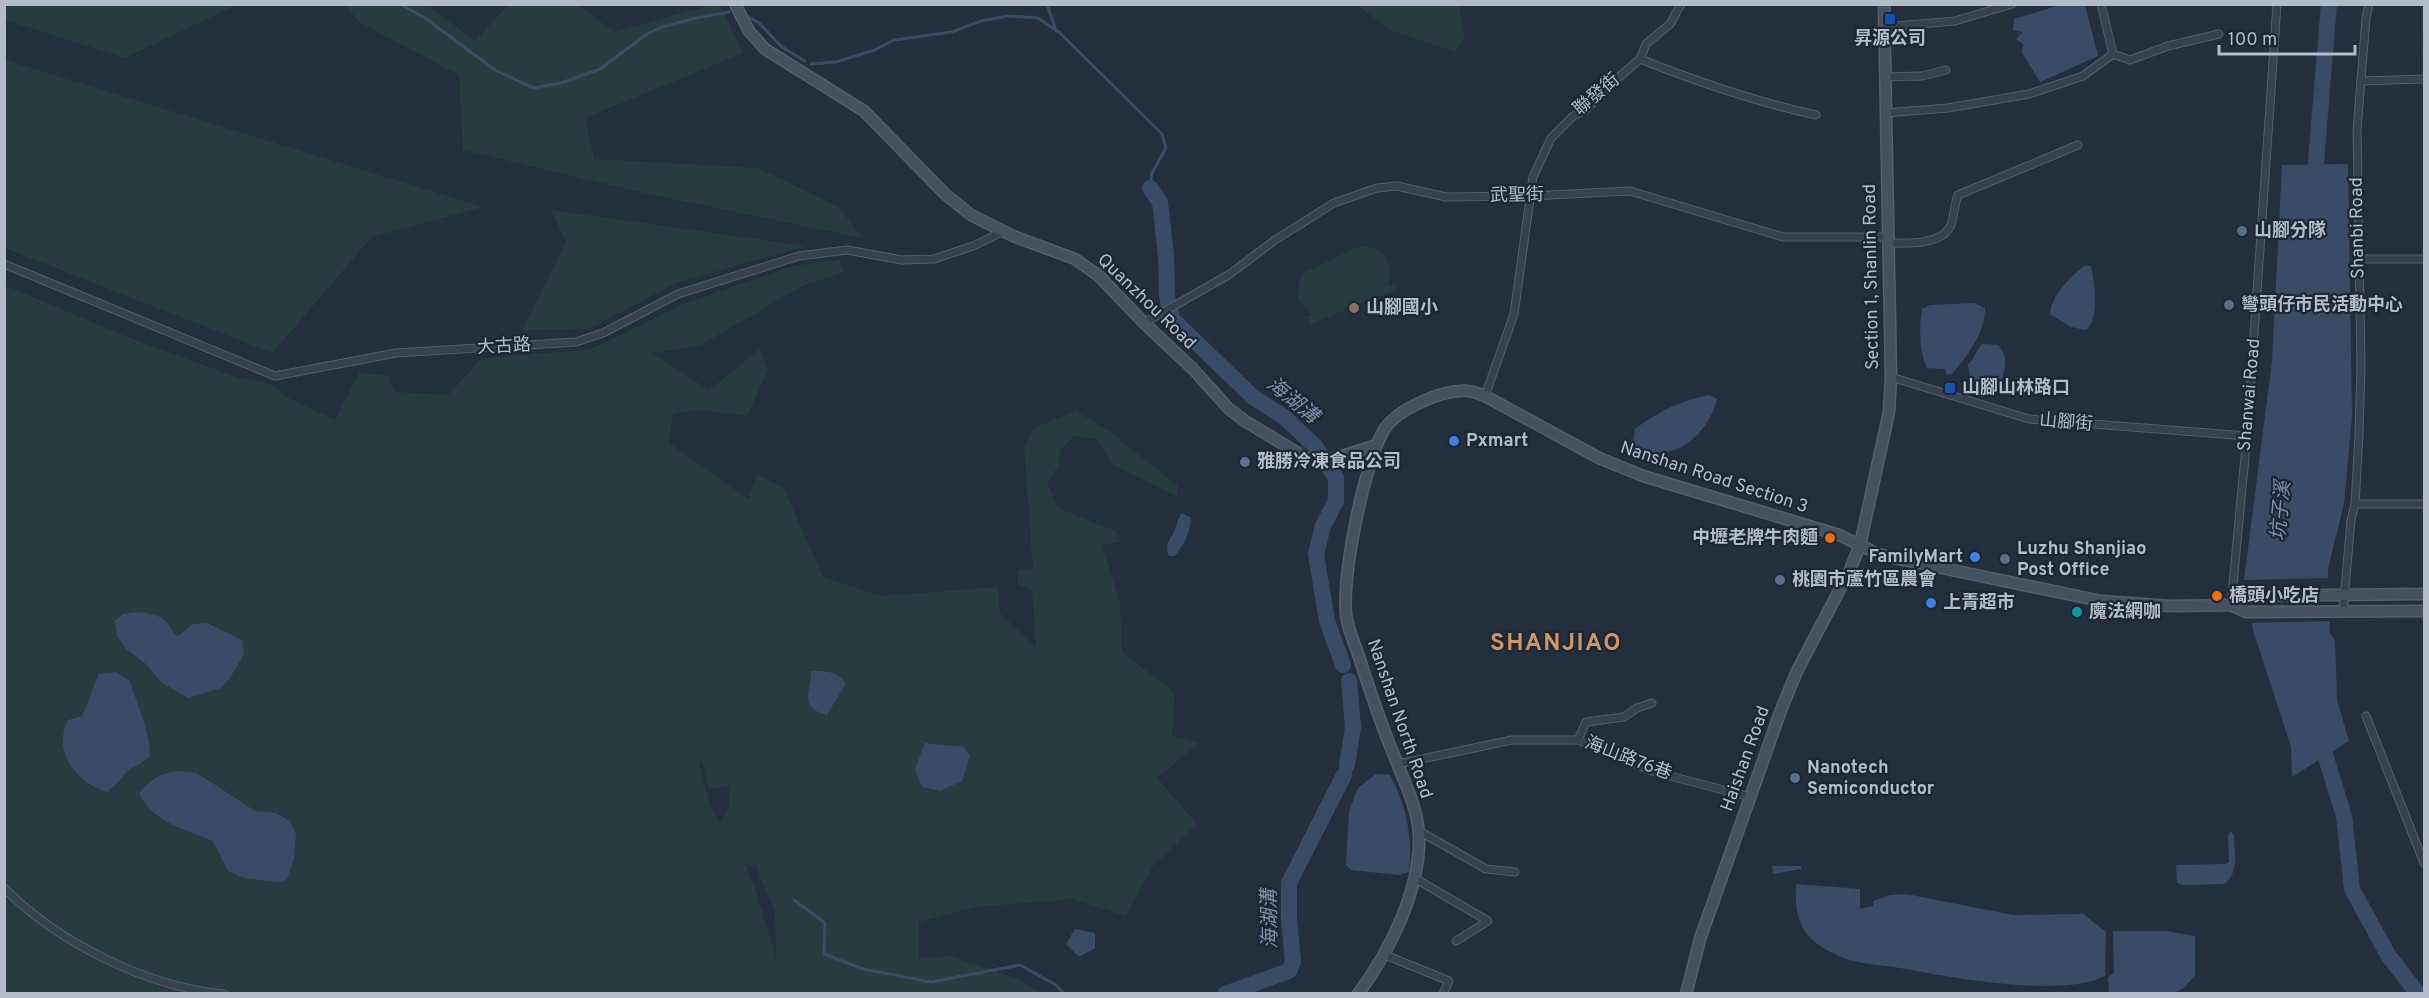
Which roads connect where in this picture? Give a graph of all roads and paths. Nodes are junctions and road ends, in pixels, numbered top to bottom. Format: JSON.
{"nodes":[{"id":1,"x":735,"y":4,"type":"edge"},
{"id":2,"x":1681,"y":4,"type":"edge"},
{"id":3,"x":1884,"y":4,"type":"edge"},
{"id":4,"x":2012,"y":4,"type":"edge"},
{"id":5,"x":2101,"y":4,"type":"edge"},
{"id":6,"x":2277,"y":4,"type":"edge"},
{"id":7,"x":2369,"y":4,"type":"edge"},
{"id":8,"x":1884,"y":27,"type":"junction"},
{"id":9,"x":2219,"y":34,"type":"dead end"},
{"id":10,"x":2113,"y":54,"type":"junction"},
{"id":11,"x":1640,"y":59,"type":"junction"},
{"id":12,"x":1946,"y":70,"type":"dead end"},
{"id":13,"x":1884,"y":77,"type":"junction"},
{"id":14,"x":2424,"y":79,"type":"edge"},
{"id":15,"x":2361,"y":81,"type":"junction"},
{"id":16,"x":1885,"y":113,"type":"junction"},
{"id":17,"x":1816,"y":115,"type":"dead end"},
{"id":18,"x":2078,"y":145,"type":"dead end"},
{"id":19,"x":1530,"y":196,"type":"junction"},
{"id":20,"x":1004,"y":231,"type":"junction"},
{"id":21,"x":1887,"y":240,"type":"junction"},
{"id":22,"x":2359,"y":259,"type":"junction"},
{"id":23,"x":2424,"y":259,"type":"edge"},
{"id":24,"x":4,"y":264,"type":"edge"},
{"id":25,"x":1144,"y":323,"type":"junction"},
{"id":26,"x":1891,"y":377,"type":"junction"},
{"id":27,"x":1485,"y":396,"type":"junction"},
{"id":28,"x":2247,"y":436,"type":"junction"},
{"id":29,"x":1377,"y":445,"type":"junction"},
{"id":30,"x":2355,"y":504,"type":"junction"},
{"id":31,"x":2424,"y":504,"type":"edge"},
{"id":32,"x":1860,"y":545,"type":"junction"},
{"id":33,"x":2424,"y":594,"type":"edge"},
{"id":34,"x":2343,"y":595,"type":"junction"},
{"id":35,"x":2231,"y":605,"type":"junction"},
{"id":36,"x":2424,"y":611,"type":"edge"},
{"id":37,"x":2343,"y":612,"type":"junction"},
{"id":38,"x":1652,"y":703,"type":"dead end"},
{"id":39,"x":2366,"y":716,"type":"dead end"},
{"id":40,"x":1578,"y":740,"type":"junction"},
{"id":41,"x":1398,"y":764,"type":"junction"},
{"id":42,"x":1750,"y":796,"type":"junction"},
{"id":43,"x":1419,"y":831,"type":"junction"},
{"id":44,"x":2424,"y":863,"type":"edge"},
{"id":45,"x":1515,"y":872,"type":"dead end"},
{"id":46,"x":1416,"y":879,"type":"junction"},
{"id":47,"x":4,"y":888,"type":"edge"},
{"id":48,"x":1456,"y":941,"type":"dead end"},
{"id":49,"x":1383,"y":954,"type":"junction"},
{"id":50,"x":225,"y":993,"type":"edge"},
{"id":51,"x":1358,"y":993,"type":"edge"},
{"id":52,"x":1443,"y":993,"type":"edge"},
{"id":53,"x":1686,"y":993,"type":"edge"}],
"edges":[{"from":1,"to":20,"type":"street","name":"Quanzhou Road"},
{"from":2,"to":11,"type":"street","name":"聯發街"},
{"from":3,"to":8,"type":"street","name":"Section 1, Shanlin Road"},
{"from":4,"to":8,"type":"street"},
{"from":5,"to":10,"type":"street"},
{"from":6,"to":28,"type":"street","name":"Shanwai Road"},
{"from":7,"to":15,"type":"street","name":"Shanbi Road"},
{"from":8,"to":13,"type":"street","name":"Section 1, Shanlin Road"},
{"from":9,"to":10,"type":"street"},
{"from":10,"to":16,"type":"street"},
{"from":11,"to":17,"type":"street"},
{"from":11,"to":19,"type":"street","name":"聯發街"},
{"from":12,"to":13,"type":"street"},
{"from":13,"to":16,"type":"street","name":"Section 1, Shanlin Road"},
{"from":14,"to":15,"type":"street"},
{"from":15,"to":22,"type":"street","name":"Shanbi Road"},
{"from":16,"to":21,"type":"street","name":"Section 1, Shanlin Road"},
{"from":18,"to":21,"type":"street","name":"武聖街"},
{"from":19,"to":21,"type":"street","name":"武聖街"},
{"from":19,"to":25,"type":"street","name":"武聖街"},
{"from":19,"to":27,"type":"street","name":"聯發街"},
{"from":20,"to":24,"type":"street","name":"大古路"},
{"from":20,"to":25,"type":"street","name":"Quanzhou Road"},
{"from":21,"to":26,"type":"street","name":"Section 1, Shanlin Road"},
{"from":22,"to":23,"type":"street"},
{"from":22,"to":30,"type":"street","name":"Shanbi Road"},
{"from":25,"to":29,"type":"street","name":"Quanzhou Road"},
{"from":26,"to":28,"type":"street","name":"山腳街"},
{"from":26,"to":32,"type":"street","name":"Section 1, Shanlin Road"},
{"from":27,"to":29,"type":"street","name":"Nanshan Road Section 3"},
{"from":27,"to":32,"type":"street","name":"Nanshan Road Section 3"},
{"from":28,"to":35,"type":"street","name":"Shanwai Road"},
{"from":29,"to":41,"type":"street","name":"Nanshan North Road"},
{"from":30,"to":31,"type":"street"},
{"from":30,"to":34,"type":"street","name":"Shanbi Road"},
{"from":32,"to":35,"type":"street","name":"Nanshan Road Section 3"},
{"from":32,"to":42,"type":"street","name":"Haishan Road"},
{"from":33,"to":34,"type":"street"},
{"from":34,"to":35,"type":"street"},
{"from":34,"to":37,"type":"street","name":"Shanbi Road"},
{"from":35,"to":37,"type":"street"},
{"from":36,"to":37,"type":"street"},
{"from":38,"to":40,"type":"street"},
{"from":39,"to":44,"type":"street"},
{"from":40,"to":41,"type":"street","name":"海山路76巷"},
{"from":40,"to":42,"type":"street","name":"海山路76巷"},
{"from":41,"to":43,"type":"street","name":"Nanshan North Road"},
{"from":42,"to":53,"type":"street","name":"Haishan Road"},
{"from":43,"to":45,"type":"street"},
{"from":43,"to":46,"type":"street","name":"Nanshan North Road"},
{"from":46,"to":48,"type":"street"},
{"from":46,"to":49,"type":"street","name":"Nanshan North Road"},
{"from":47,"to":50,"type":"street"},
{"from":49,"to":51,"type":"street","name":"Nanshan North Road"},
{"from":49,"to":52,"type":"street"}]}
